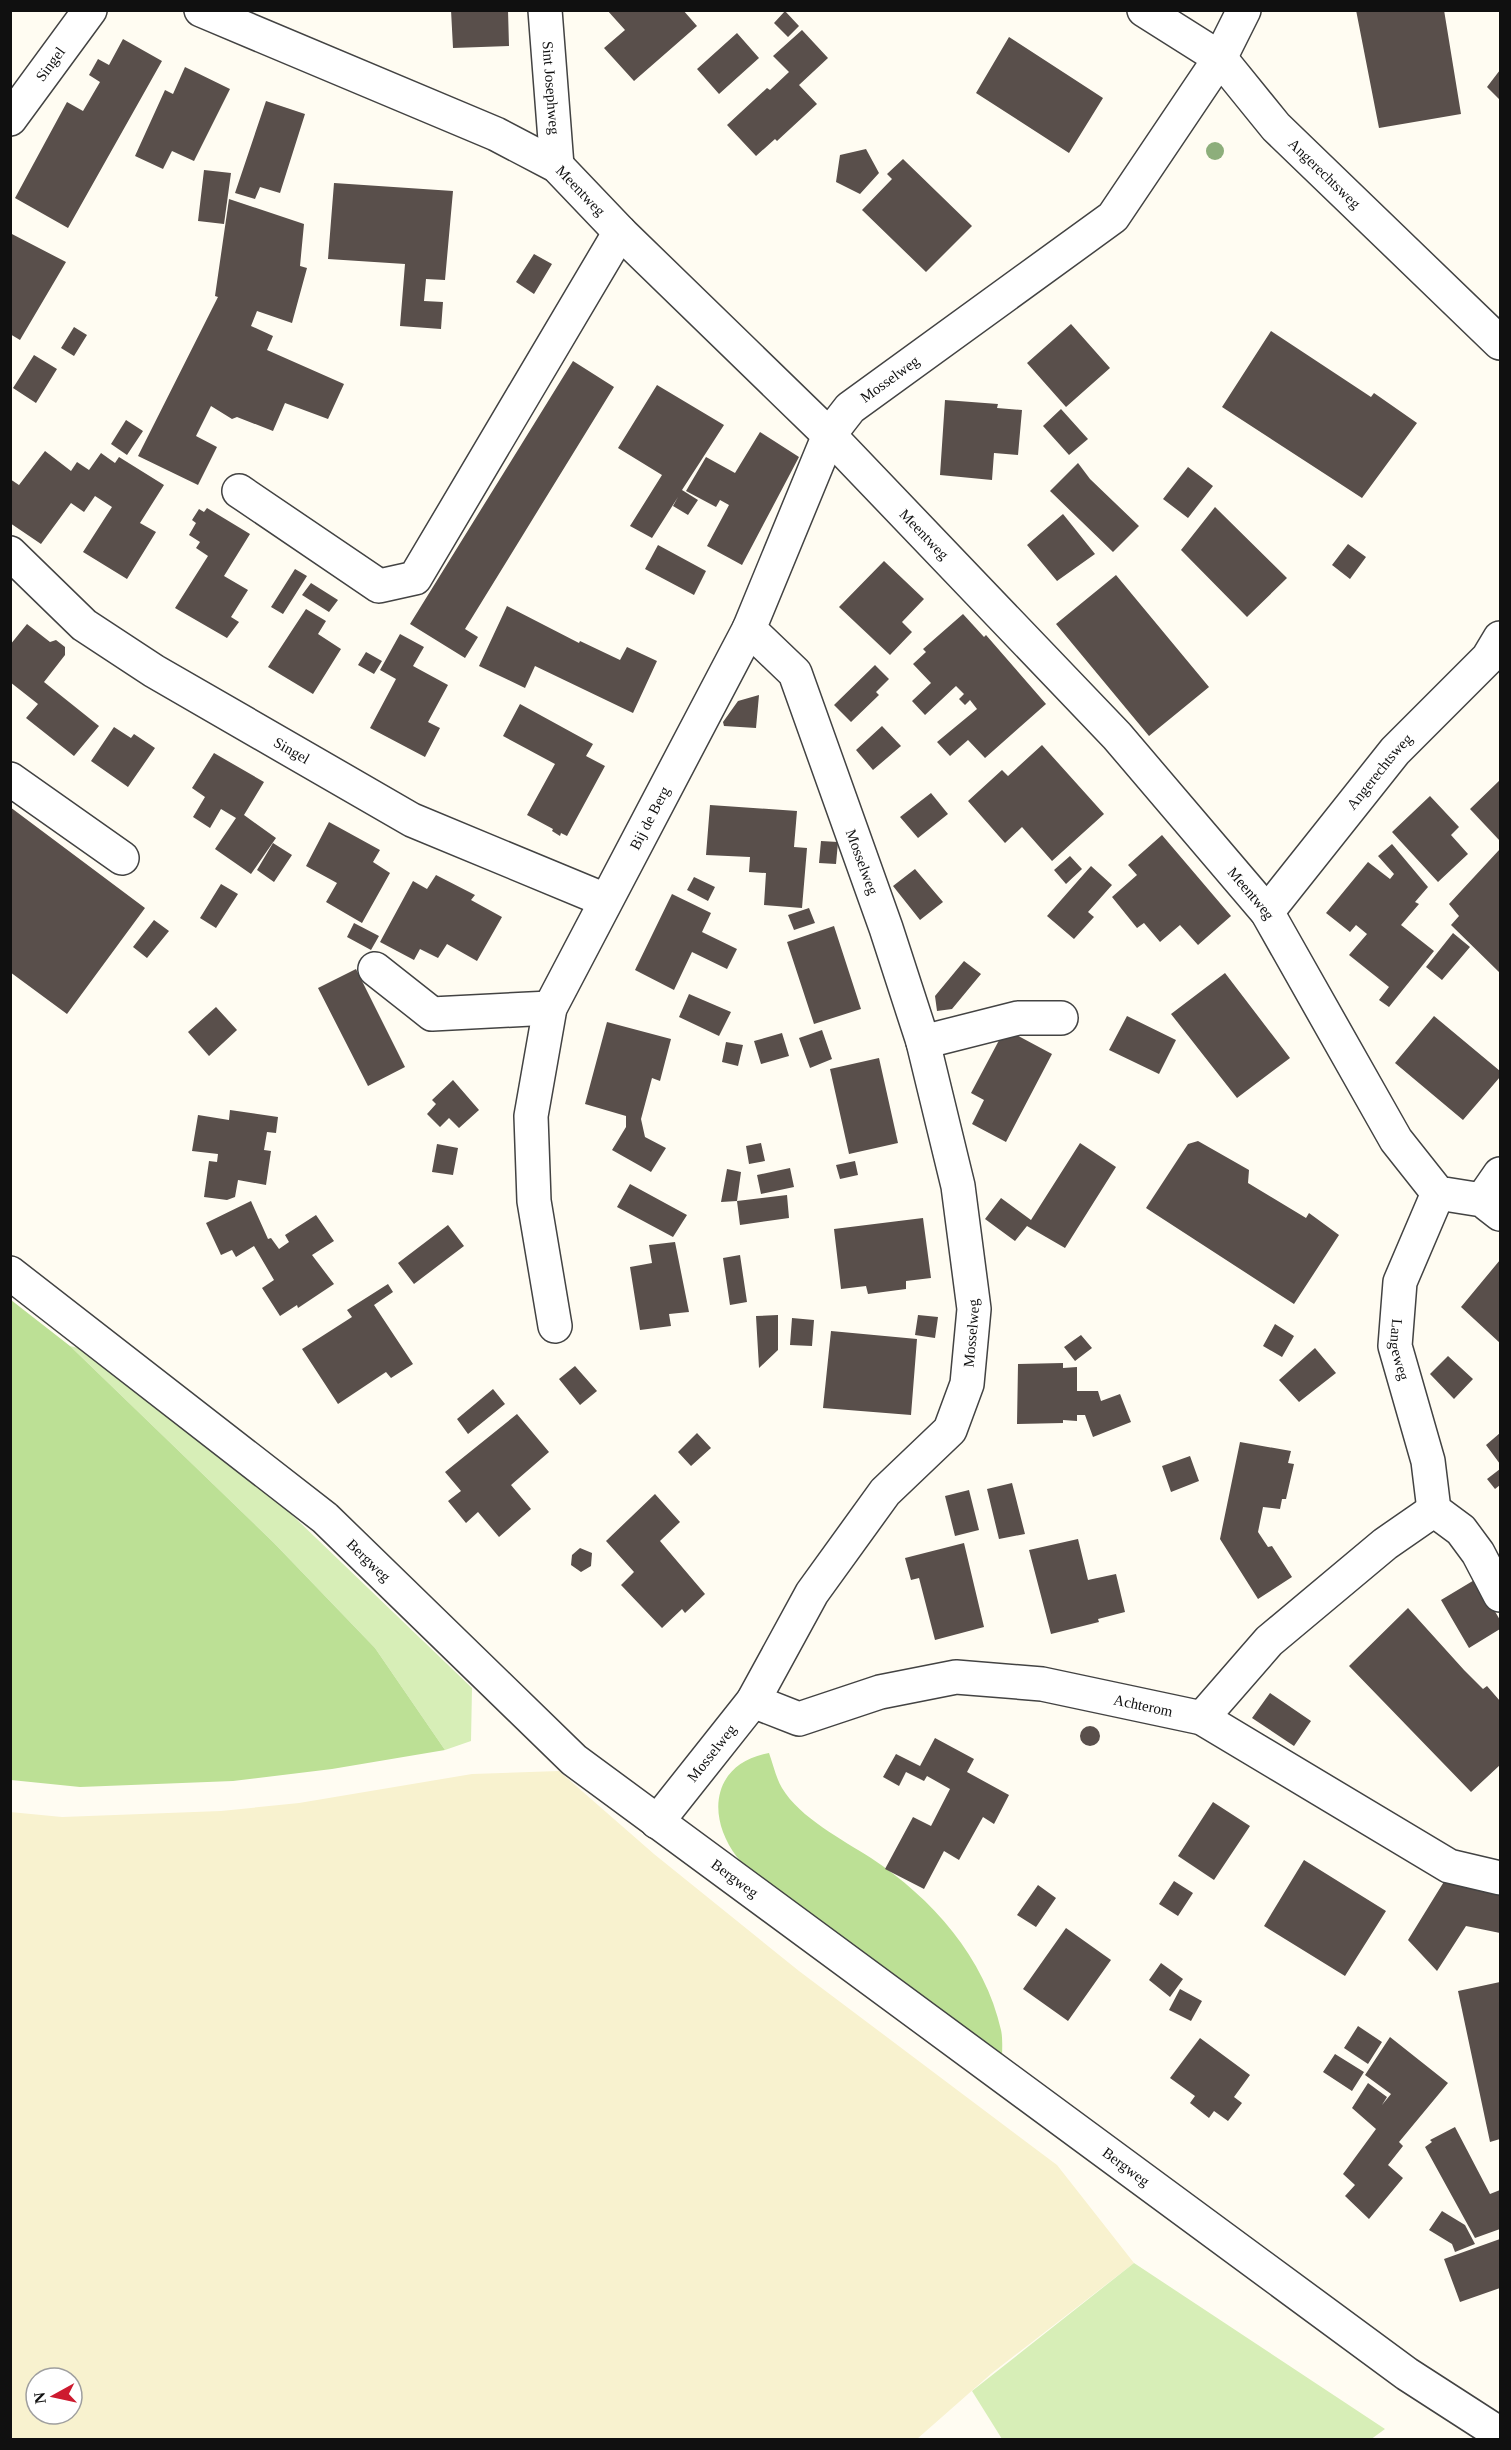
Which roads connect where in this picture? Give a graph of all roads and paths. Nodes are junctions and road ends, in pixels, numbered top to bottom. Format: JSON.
{"nodes":[{"id":1,"x":90,"y":10,"type":"edge"},
{"id":2,"x":201,"y":10,"type":"edge"},
{"id":3,"x":545,"y":10,"type":"edge"},
{"id":4,"x":1144,"y":10,"type":"edge"},
{"id":5,"x":1244,"y":10,"type":"edge"},
{"id":6,"x":1220,"y":58,"type":"junction"},
{"id":7,"x":10,"y":119,"type":"edge"},
{"id":8,"x":557,"y":166,"type":"junction"},
{"id":9,"x":620,"y":232,"type":"junction"},
{"id":10,"x":1500,"y":343,"type":"edge"},
{"id":11,"x":829,"y":435,"type":"junction"},
{"id":12,"x":239,"y":491,"type":"dead end"},
{"id":13,"x":10,"y":553,"type":"edge"},
{"id":14,"x":749,"y":629,"type":"junction"},
{"id":15,"x":1500,"y":638,"type":"edge"},
{"id":16,"x":10,"y":779,"type":"edge"},
{"id":17,"x":122,"y":858,"type":"dead end"},
{"id":18,"x":604,"y":900,"type":"junction"},
{"id":19,"x":1267,"y":912,"type":"junction"},
{"id":20,"x":375,"y":969,"type":"dead end"},
{"id":21,"x":550,"y":1008,"type":"junction"},
{"id":22,"x":1060,"y":1018,"type":"dead end"},
{"id":23,"x":923,"y":1042,"type":"junction"},
{"id":24,"x":1438,"y":1193,"type":"junction"},
{"id":25,"x":1494,"y":1196,"type":"edge"},
{"id":26,"x":10,"y":1273,"type":"edge"},
{"id":27,"x":555,"y":1326,"type":"dead end"},
{"id":28,"x":1434,"y":1510,"type":"junction"},
{"id":29,"x":1500,"y":1595,"type":"edge"},
{"id":30,"x":753,"y":1701,"type":"junction"},
{"id":31,"x":1202,"y":1718,"type":"junction"},
{"id":32,"x":657,"y":1822,"type":"junction"},
{"id":33,"x":1500,"y":1878,"type":"edge"},
{"id":34,"x":1500,"y":2434,"type":"edge"}],
"edges":[{"from":1,"to":7,"type":"street","name":"Singel"},
{"from":2,"to":8,"type":"street","name":"Meentweg"},
{"from":3,"to":8,"type":"street","name":"Sint Josephweg"},
{"from":4,"to":6,"type":"street","name":"Angerechtsweg"},
{"from":5,"to":6,"type":"street","name":"Mosselweg"},
{"from":6,"to":10,"type":"street","name":"Angerechtsweg"},
{"from":6,"to":11,"type":"street","name":"Mosselweg"},
{"from":8,"to":9,"type":"street","name":"Meentweg"},
{"from":9,"to":11,"type":"street","name":"Meentweg"},
{"from":9,"to":12,"type":"street"},
{"from":11,"to":14,"type":"street","name":"Mosselweg"},
{"from":11,"to":19,"type":"street","name":"Meentweg"},
{"from":13,"to":18,"type":"street","name":"Singel"},
{"from":14,"to":18,"type":"street","name":"Bij de Berg"},
{"from":14,"to":23,"type":"street","name":"Mosselweg"},
{"from":15,"to":19,"type":"street","name":"Angerechtsweg"},
{"from":16,"to":17,"type":"street"},
{"from":18,"to":21,"type":"street","name":"Bij de Berg"},
{"from":19,"to":24,"type":"street","name":"Meentweg"},
{"from":20,"to":21,"type":"street"},
{"from":21,"to":27,"type":"street","name":"Bij de Berg"},
{"from":22,"to":23,"type":"street"},
{"from":23,"to":30,"type":"street","name":"Mosselweg"},
{"from":24,"to":25,"type":"street"},
{"from":24,"to":28,"type":"street","name":"Langeweg"},
{"from":26,"to":32,"type":"street","name":"Bergweg"},
{"from":28,"to":29,"type":"street"},
{"from":28,"to":31,"type":"street"},
{"from":30,"to":31,"type":"street","name":"Achterom"},
{"from":30,"to":32,"type":"street","name":"Mosselweg"},
{"from":31,"to":33,"type":"street","name":"Achterom"},
{"from":32,"to":34,"type":"street","name":"Bergweg"}]}
